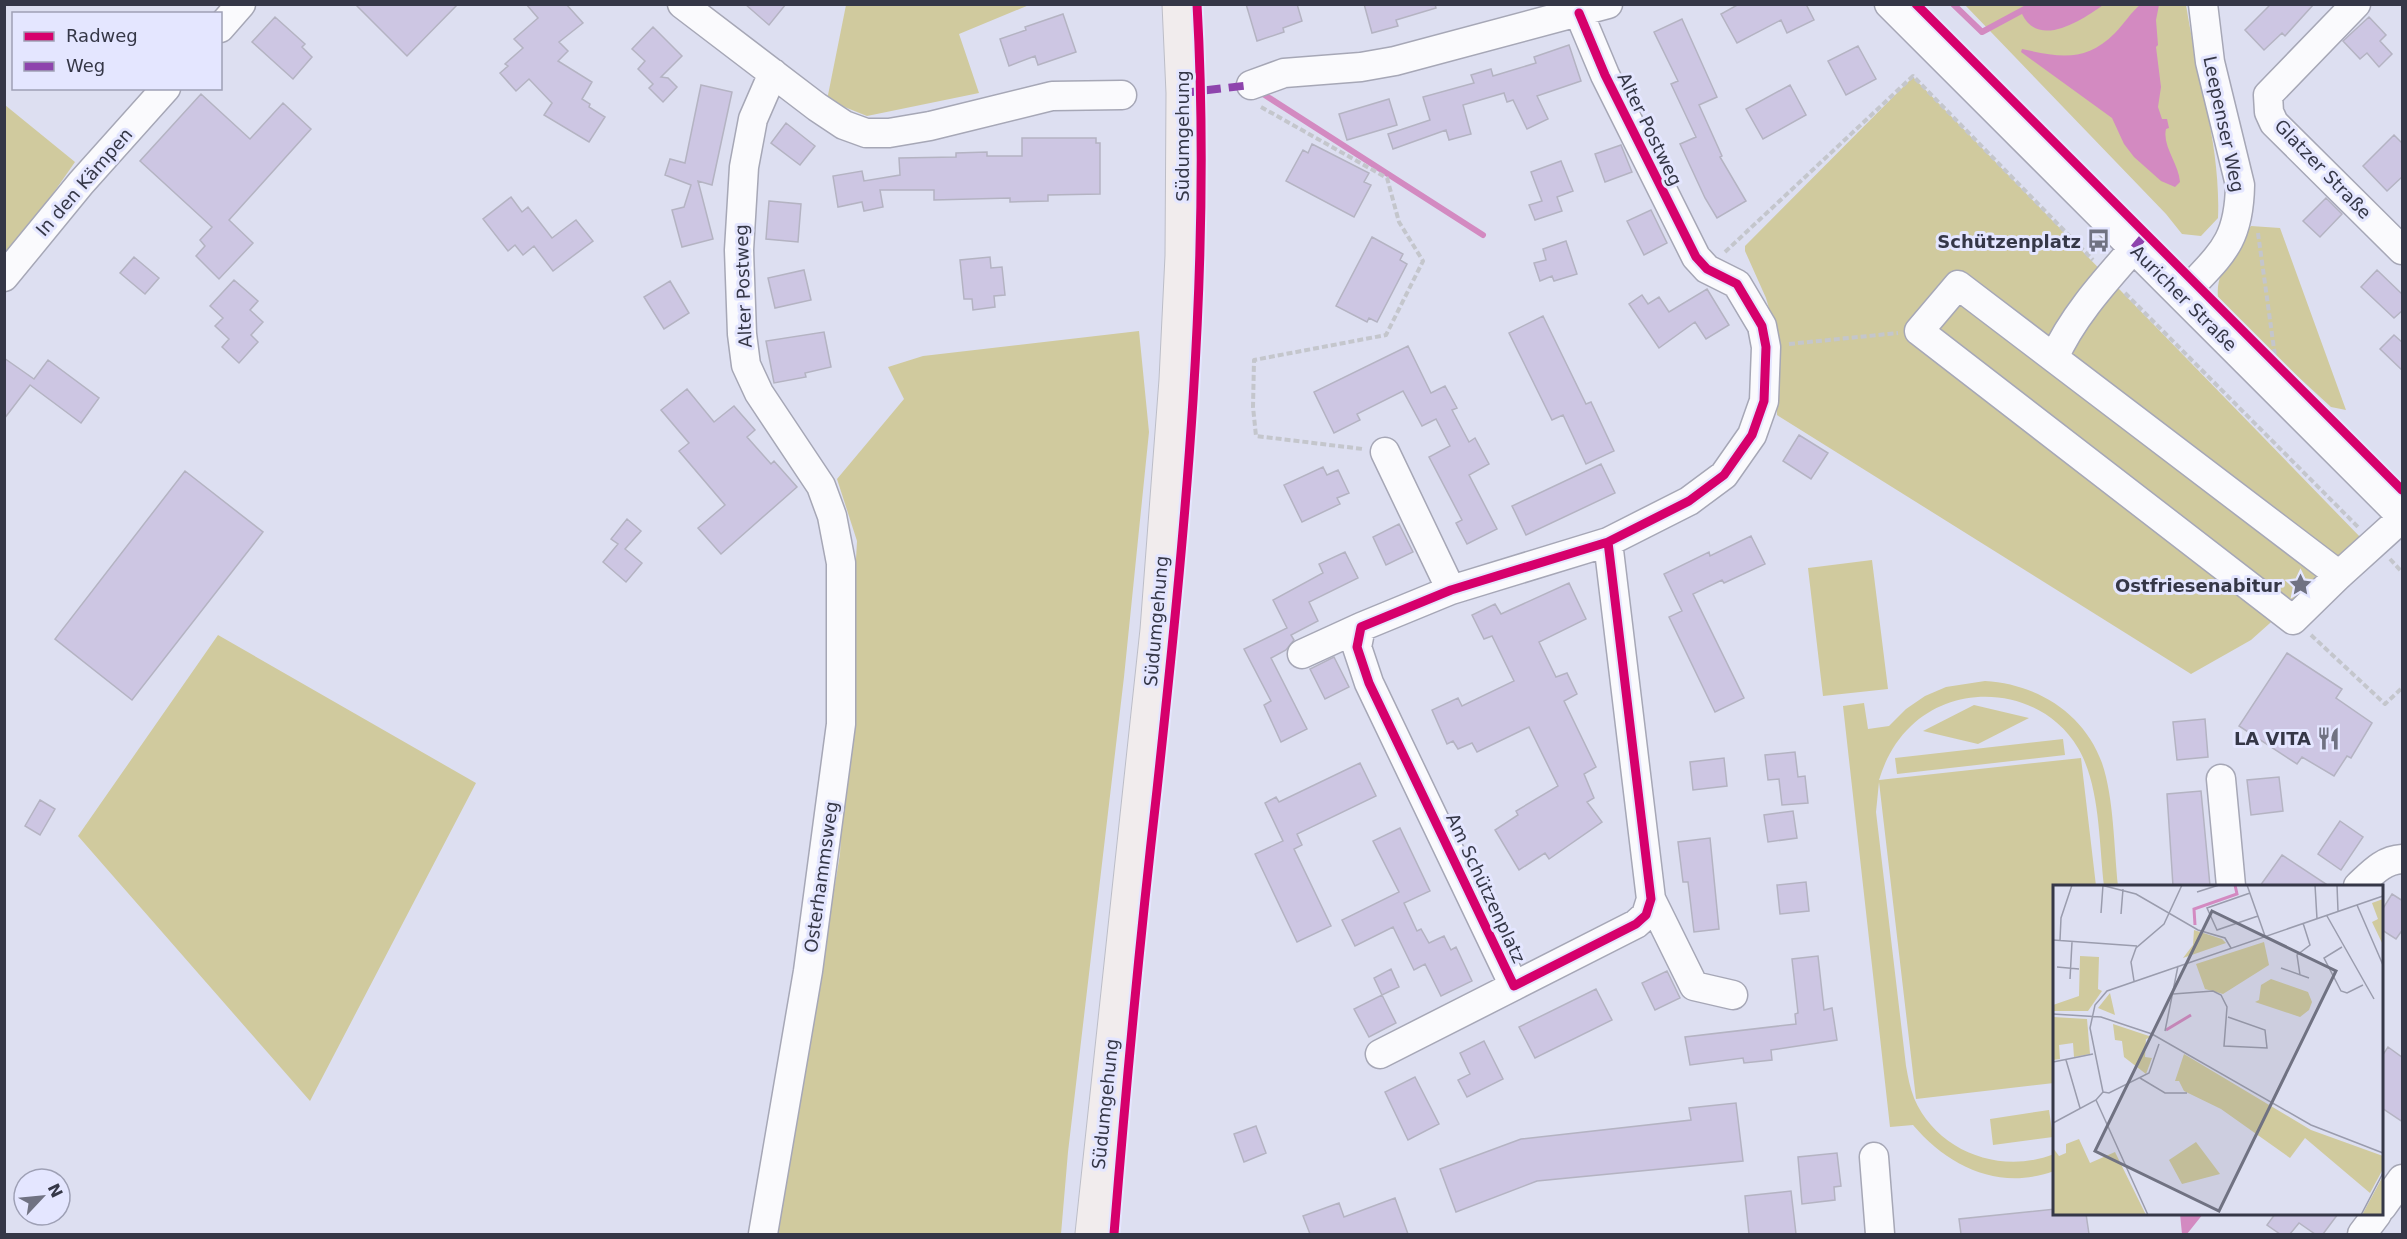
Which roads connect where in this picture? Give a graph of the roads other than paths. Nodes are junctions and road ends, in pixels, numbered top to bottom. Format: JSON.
{"nodes":[{"id":1,"x":242,"y":4,"type":"edge"},
{"id":2,"x":682,"y":4,"type":"edge"},
{"id":3,"x":1179,"y":4,"type":"edge"},
{"id":4,"x":1608,"y":4,"type":"edge"},
{"id":5,"x":1888,"y":4,"type":"edge"},
{"id":6,"x":2203,"y":4,"type":"edge"},
{"id":7,"x":2356,"y":4,"type":"edge"},
{"id":8,"x":1579,"y":13,"type":"junction"},
{"id":9,"x":222,"y":26,"type":"edge"},
{"id":10,"x":773,"y":74,"type":"junction"},
{"id":11,"x":1251,"y":85,"type":"road end"},
{"id":12,"x":164,"y":90,"type":"edge"},
{"id":13,"x":1122,"y":95,"type":"dead end"},
{"id":14,"x":2134,"y":248,"type":"junction"},
{"id":15,"x":2403,"y":250,"type":"edge"},
{"id":16,"x":4,"y":277,"type":"edge"},
{"id":17,"x":2182,"y":296,"type":"junction"},
{"id":18,"x":2054,"y":358,"type":"junction"},
{"id":19,"x":1385,"y":452,"type":"road end"},
{"id":20,"x":832,"y":516,"type":"joint"},
{"id":21,"x":2403,"y":517,"type":"edge"},
{"id":22,"x":1608,"y":542,"type":"junction"},
{"id":23,"x":2338,"y":575,"type":"junction"},
{"id":24,"x":1451,"y":590,"type":"junction"},
{"id":25,"x":1361,"y":627,"type":"junction"},
{"id":26,"x":1302,"y":654,"type":"dead end"},
{"id":27,"x":2221,"y":779,"type":"dead end"},
{"id":28,"x":2403,"y":859,"type":"edge"},
{"id":29,"x":2231,"y":885,"type":"edge"},
{"id":30,"x":2359,"y":885,"type":"edge"},
{"id":31,"x":1651,"y":899,"type":"junction"},
{"id":32,"x":1514,"y":986,"type":"junction"},
{"id":33,"x":1733,"y":995,"type":"dead end"},
{"id":34,"x":1380,"y":1054,"type":"dead end"},
{"id":35,"x":1874,"y":1157,"type":"dead end"},
{"id":36,"x":2403,"y":1179,"type":"edge"},
{"id":37,"x":2383,"y":1206,"type":"edge"},
{"id":38,"x":2376,"y":1215,"type":"edge"},
{"id":39,"x":764,"y":1234,"type":"edge"},
{"id":40,"x":1092,"y":1234,"type":"edge"},
{"id":41,"x":1880,"y":1234,"type":"edge"},
{"id":42,"x":2362,"y":1234,"type":"edge"}],
"edges":[{"from":1,"to":9,"type":"street"},
{"from":2,"to":10,"type":"street"},
{"from":3,"to":40,"type":"main road","name":"Südumgehung"},
{"from":4,"to":8,"type":"street"},
{"from":5,"to":14,"type":"street","name":"Auricher Straße"},
{"from":6,"to":17,"type":"street","name":"Leepenser Weg"},
{"from":7,"to":15,"type":"street","name":"Glatzer Straße"},
{"from":8,"to":11,"type":"street"},
{"from":8,"to":22,"type":"street","name":"Alter Postweg"},
{"from":10,"to":13,"type":"street"},
{"from":10,"to":20,"type":"street","name":"Alter Postweg"},
{"from":12,"to":16,"type":"street","name":"In den Kämpen"},
{"from":14,"to":17,"type":"street","name":"Auricher Straße"},
{"from":14,"to":18,"type":"street"},
{"from":17,"to":21,"type":"street","name":"Auricher Straße"},
{"from":18,"to":23,"type":"street"},
{"from":18,"to":23,"type":"street"},
{"from":19,"to":24,"type":"street"},
{"from":20,"to":39,"type":"street","name":"Osterhammsweg"},
{"from":21,"to":23,"type":"street"},
{"from":22,"to":24,"type":"street"},
{"from":22,"to":31,"type":"street"},
{"from":24,"to":25,"type":"street"},
{"from":25,"to":26,"type":"street"},
{"from":25,"to":32,"type":"street","name":"Am Schützenplatz"},
{"from":27,"to":29,"type":"street"},
{"from":28,"to":30,"type":"street"},
{"from":31,"to":32,"type":"street","name":"Am Schützenplatz"},
{"from":31,"to":33,"type":"street"},
{"from":32,"to":34,"type":"street","name":"Am Schützenplatz"},
{"from":35,"to":41,"type":"street"},
{"from":36,"to":37,"type":"street"},
{"from":38,"to":42,"type":"street"}]}
